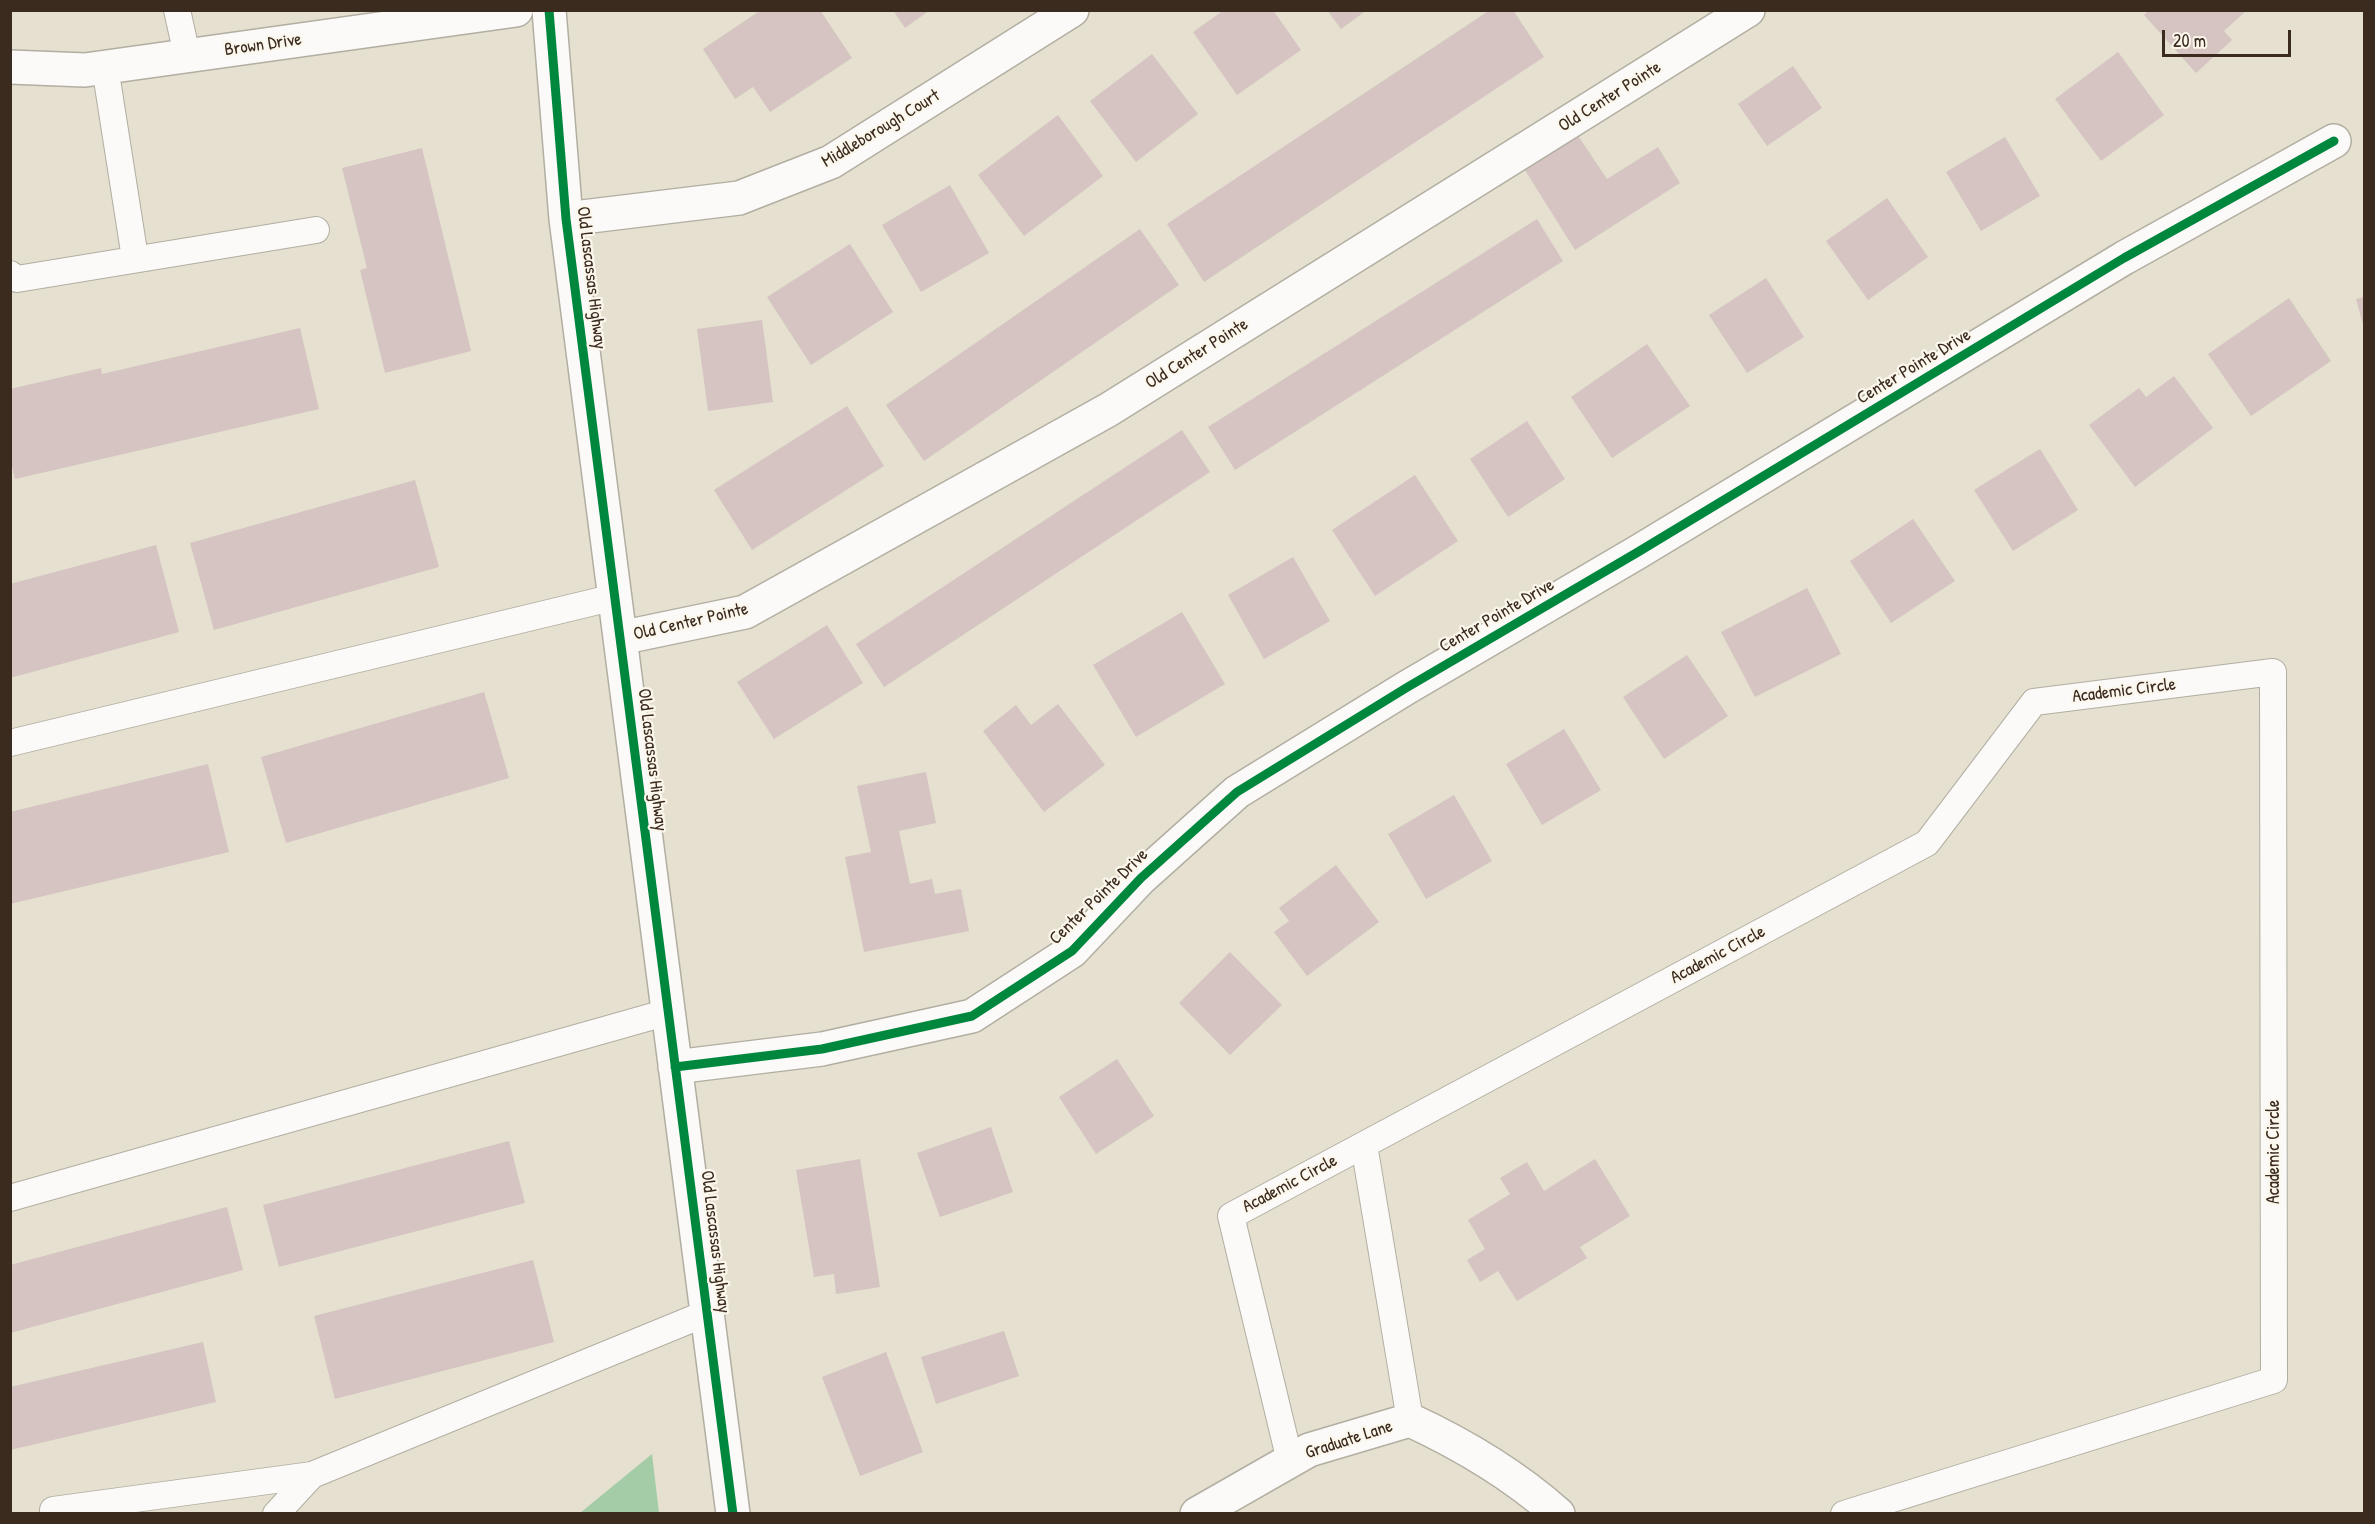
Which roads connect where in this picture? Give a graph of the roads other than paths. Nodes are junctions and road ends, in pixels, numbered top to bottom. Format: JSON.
{"nodes":[{"id":1,"x":177,"y":10,"type":"edge"},
{"id":2,"x":516,"y":10,"type":"edge"},
{"id":3,"x":549,"y":10,"type":"edge"},
{"id":4,"x":1072,"y":10,"type":"edge"},
{"id":5,"x":1748,"y":10,"type":"edge"},
{"id":6,"x":187,"y":55,"type":"junction"},
{"id":7,"x":10,"y":67,"type":"edge"},
{"id":8,"x":105,"y":67,"type":"junction"},
{"id":9,"x":2334,"y":141,"type":"dead end"},
{"id":10,"x":566,"y":219,"type":"junction"},
{"id":11,"x":316,"y":230,"type":"dead end"},
{"id":12,"x":135,"y":258,"type":"junction"},
{"id":13,"x":10,"y":274,"type":"edge"},
{"id":14,"x":615,"y":597,"type":"junction"},
{"id":15,"x":620,"y":638,"type":"junction"},
{"id":16,"x":10,"y":742,"type":"edge"},
{"id":17,"x":668,"y":1012,"type":"junction"},
{"id":18,"x":675,"y":1067,"type":"junction"},
{"id":19,"x":1364,"y":1145,"type":"junction"},
{"id":20,"x":10,"y":1198,"type":"edge"},
{"id":21,"x":707,"y":1312,"type":"junction"},
{"id":22,"x":1410,"y":1420,"type":"junction"},
{"id":23,"x":1290,"y":1461,"type":"junction"},
{"id":24,"x":312,"y":1475,"type":"junction"},
{"id":25,"x":54,"y":1514,"type":"edge"},
{"id":26,"x":276,"y":1514,"type":"edge"},
{"id":27,"x":733,"y":1514,"type":"edge"},
{"id":28,"x":1197,"y":1514,"type":"edge"},
{"id":29,"x":1558,"y":1514,"type":"edge"},
{"id":30,"x":1844,"y":1514,"type":"edge"}],
"edges":[{"from":1,"to":6,"type":"lane"},
{"from":2,"to":6,"type":"street","name":"Brown Drive"},
{"from":3,"to":10,"type":"street","name":"Old Lascassas Highway"},
{"from":4,"to":10,"type":"street","name":"Middleborough Court"},
{"from":5,"to":15,"type":"street","name":"Old Center Pointe"},
{"from":6,"to":8,"type":"street","name":"Brown Drive"},
{"from":7,"to":8,"type":"street","name":"Brown Drive"},
{"from":8,"to":12,"type":"lane"},
{"from":9,"to":18,"type":"street","name":"Center Pointe Drive"},
{"from":10,"to":14,"type":"street","name":"Old Lascassas Highway"},
{"from":11,"to":12,"type":"lane"},
{"from":12,"to":13,"type":"lane"},
{"from":14,"to":15,"type":"street","name":"Old Lascassas Highway"},
{"from":14,"to":16,"type":"lane"},
{"from":15,"to":17,"type":"street","name":"Old Lascassas Highway"},
{"from":17,"to":18,"type":"street","name":"Old Lascassas Highway"},
{"from":17,"to":20,"type":"lane"},
{"from":18,"to":21,"type":"street","name":"Old Lascassas Highway"},
{"from":19,"to":22,"type":"lane"},
{"from":19,"to":23,"type":"lane","name":"Academic Circle"},
{"from":19,"to":30,"type":"lane","name":"Academic Circle"},
{"from":21,"to":24,"type":"lane"},
{"from":21,"to":27,"type":"street","name":"Old Lascassas Highway"},
{"from":22,"to":23,"type":"street","name":"Graduate Lane"},
{"from":22,"to":29,"type":"street","name":"Graduate Lane"},
{"from":23,"to":28,"type":"street","name":"Graduate Lane"},
{"from":24,"to":25,"type":"lane"},
{"from":24,"to":26,"type":"lane"}]}
